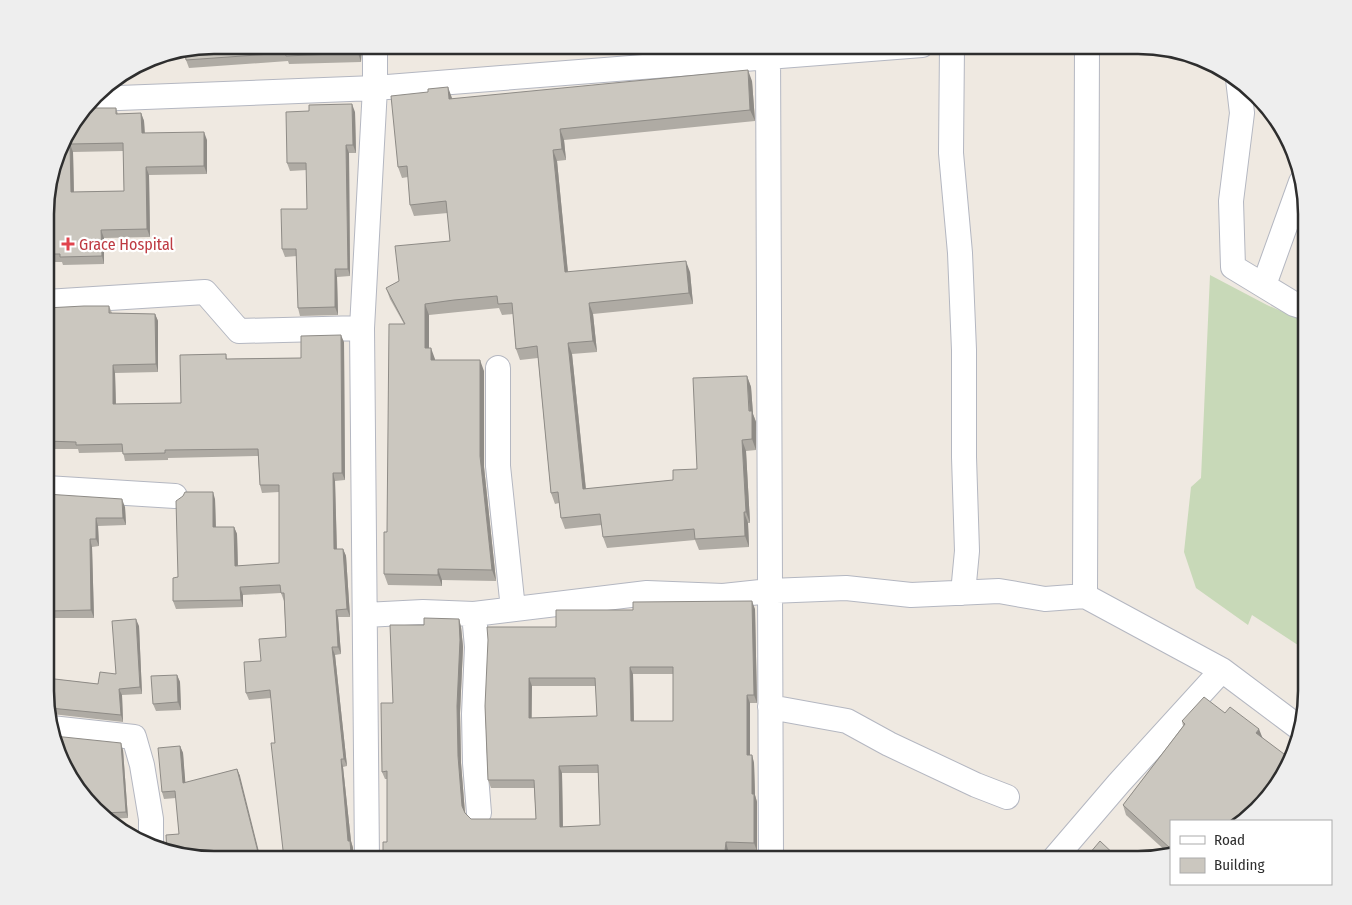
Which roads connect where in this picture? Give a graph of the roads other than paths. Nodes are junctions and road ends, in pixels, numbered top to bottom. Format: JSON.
{"nodes":[{"id":1,"x":375,"y":54,"type":"edge"},
{"id":2,"x":747,"y":54,"type":"edge"},
{"id":3,"x":769,"y":54,"type":"edge"},
{"id":4,"x":952,"y":54,"type":"edge"},
{"id":5,"x":1087,"y":54,"type":"edge"},
{"id":6,"x":375,"y":88,"type":"junction"},
{"id":7,"x":1239,"y":90,"type":"edge"},
{"id":8,"x":102,"y":99,"type":"edge"},
{"id":9,"x":1297,"y":194,"type":"edge"},
{"id":10,"x":1264,"y":285,"type":"junction"},
{"id":11,"x":54,"y":301,"type":"edge"},
{"id":12,"x":1298,"y":305,"type":"edge"},
{"id":13,"x":362,"y":328,"type":"junction"},
{"id":14,"x":498,"y":368,"type":"dead end"},
{"id":15,"x":54,"y":488,"type":"edge"},
{"id":16,"x":176,"y":496,"type":"dead end"},
{"id":17,"x":770,"y":592,"type":"junction"},
{"id":18,"x":963,"y":593,"type":"junction"},
{"id":19,"x":1085,"y":596,"type":"junction"},
{"id":20,"x":513,"y":609,"type":"junction"},
{"id":21,"x":474,"y":614,"type":"junction"},
{"id":22,"x":365,"y":615,"type":"junction"},
{"id":23,"x":1222,"y":670,"type":"junction"},
{"id":24,"x":770,"y":707,"type":"junction"},
{"id":25,"x":1295,"y":724,"type":"edge"},
{"id":26,"x":58,"y":729,"type":"edge"},
{"id":27,"x":1007,"y":797,"type":"dead end"},
{"id":28,"x":479,"y":813,"type":"dead end"},
{"id":29,"x":151,"y":838,"type":"edge"},
{"id":30,"x":366,"y":851,"type":"edge"},
{"id":31,"x":771,"y":851,"type":"edge"},
{"id":32,"x":1061,"y":851,"type":"edge"}],
"edges":[{"from":1,"to":6,"type":"street"},
{"from":2,"to":6,"type":"street"},
{"from":3,"to":17,"type":"street"},
{"from":4,"to":18,"type":"street"},
{"from":5,"to":19,"type":"street"},
{"from":6,"to":8,"type":"street"},
{"from":6,"to":13,"type":"street"},
{"from":7,"to":10,"type":"street"},
{"from":9,"to":10,"type":"street"},
{"from":10,"to":12,"type":"street"},
{"from":11,"to":13,"type":"street"},
{"from":13,"to":22,"type":"street"},
{"from":14,"to":20,"type":"street"},
{"from":15,"to":16,"type":"street"},
{"from":17,"to":18,"type":"street"},
{"from":17,"to":20,"type":"street"},
{"from":17,"to":24,"type":"street"},
{"from":18,"to":19,"type":"street"},
{"from":19,"to":23,"type":"street"},
{"from":20,"to":21,"type":"street"},
{"from":21,"to":22,"type":"street"},
{"from":21,"to":28,"type":"street"},
{"from":22,"to":30,"type":"street"},
{"from":23,"to":25,"type":"street"},
{"from":23,"to":32,"type":"street"},
{"from":24,"to":27,"type":"street"},
{"from":24,"to":31,"type":"street"},
{"from":26,"to":29,"type":"street"}]}
